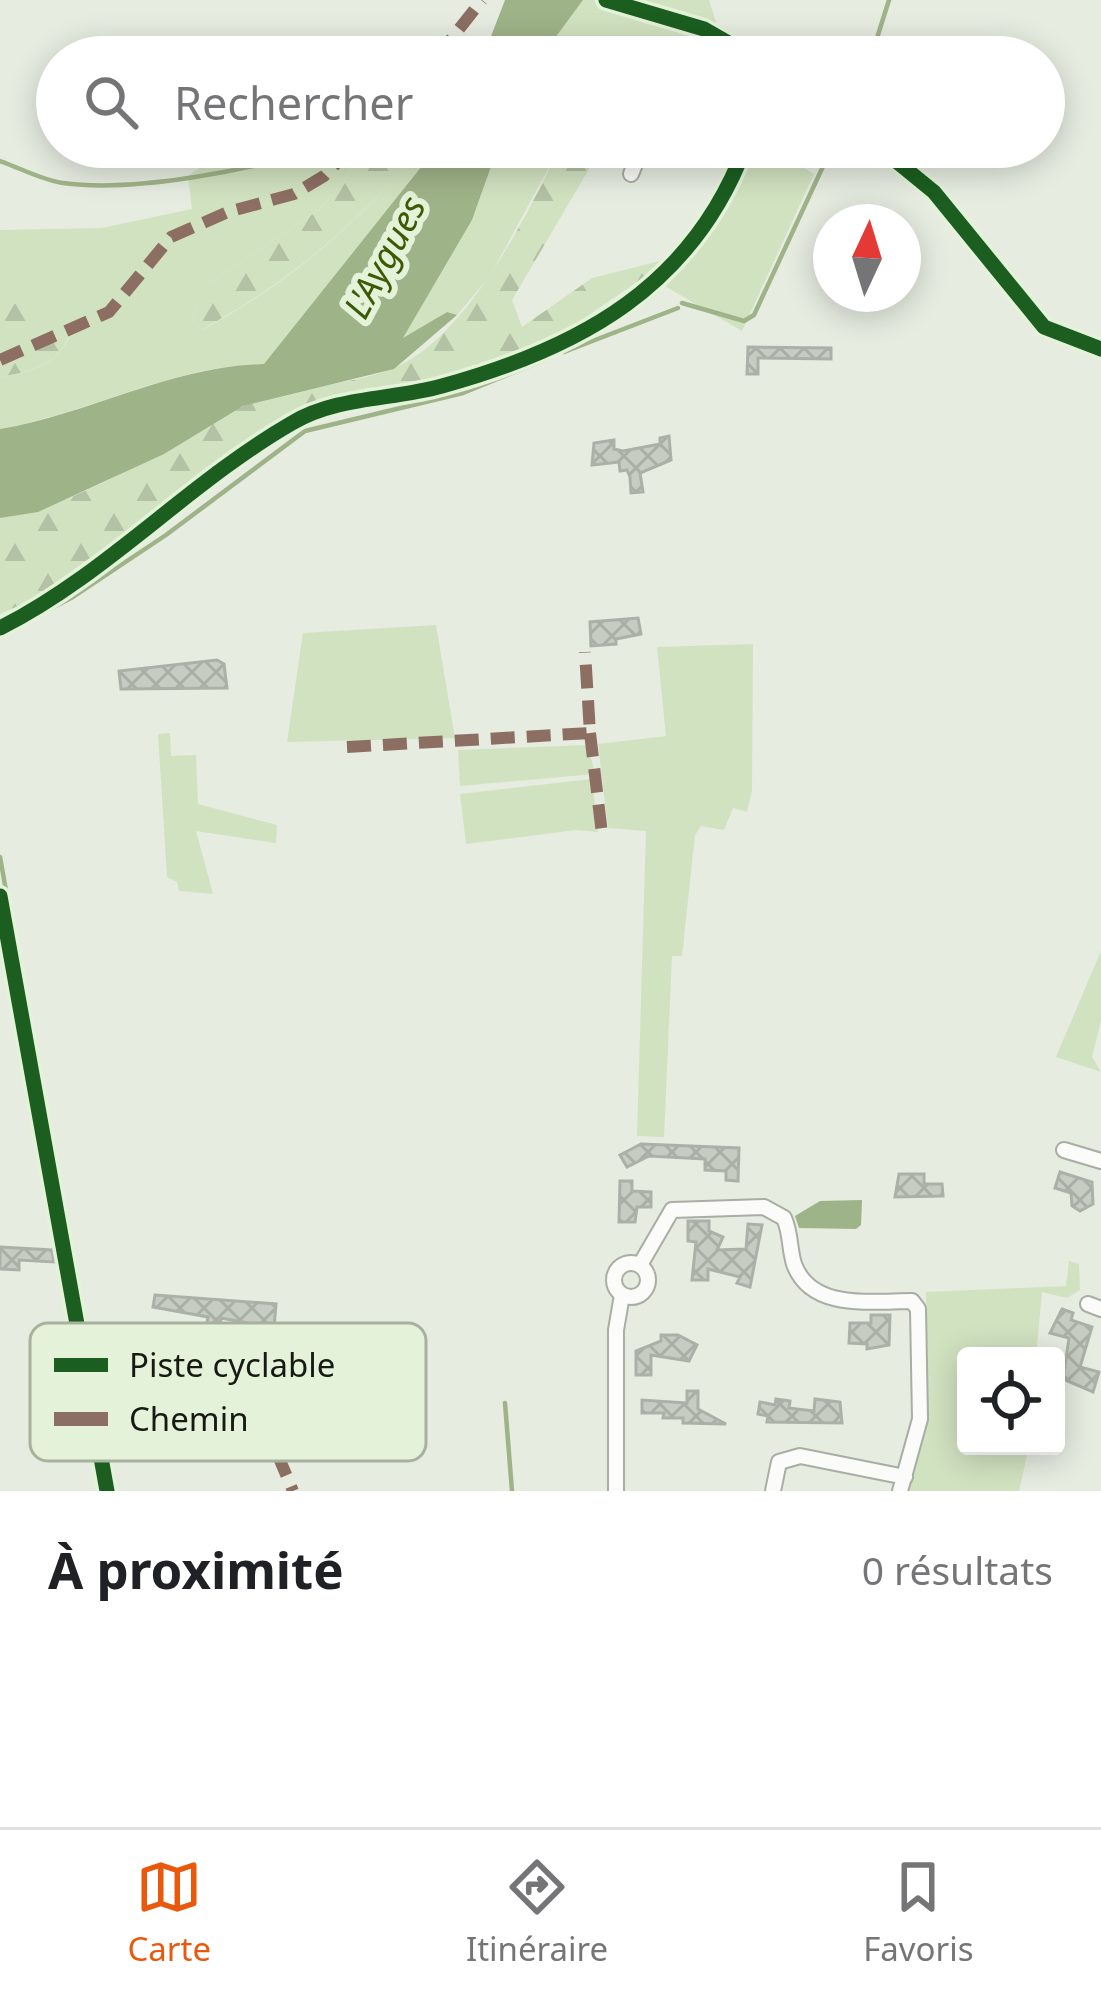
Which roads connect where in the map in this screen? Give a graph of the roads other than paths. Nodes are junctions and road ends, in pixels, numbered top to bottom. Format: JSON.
{"nodes":[{"id":1,"x":634,"y":168,"type":"edge"},
{"id":2,"x":736,"y":168,"type":"edge"},
{"id":3,"x":905,"y":168,"type":"edge"},
{"id":4,"x":631,"y":175,"type":"dead end"},
{"id":5,"x":1101,"y":349,"type":"edge"},
{"id":6,"x":0,"y":628,"type":"edge"},
{"id":7,"x":0,"y":896,"type":"edge"},
{"id":8,"x":1064,"y":1150,"type":"dead end"},
{"id":9,"x":1101,"y":1161,"type":"edge"},
{"id":10,"x":646,"y":1263,"type":"junction"},
{"id":11,"x":625,"y":1299,"type":"junction"},
{"id":12,"x":77,"y":1323,"type":"edge"},
{"id":13,"x":102,"y":1461,"type":"edge"},
{"id":14,"x":903,"y":1484,"type":"edge"},
{"id":15,"x":107,"y":1491,"type":"edge"},
{"id":16,"x":616,"y":1491,"type":"edge"},
{"id":17,"x":772,"y":1491,"type":"edge"}],
"edges":[{"from":1,"to":4,"type":"street"},
{"from":2,"to":6,"type":"street"},
{"from":3,"to":5,"type":"street"},
{"from":7,"to":12,"type":"street"},
{"from":8,"to":9,"type":"street"},
{"from":10,"to":11,"type":"street"},
{"from":10,"to":11,"type":"street"},
{"from":10,"to":14,"type":"street"},
{"from":11,"to":16,"type":"street"},
{"from":13,"to":15,"type":"street"},
{"from":14,"to":17,"type":"street"}]}
